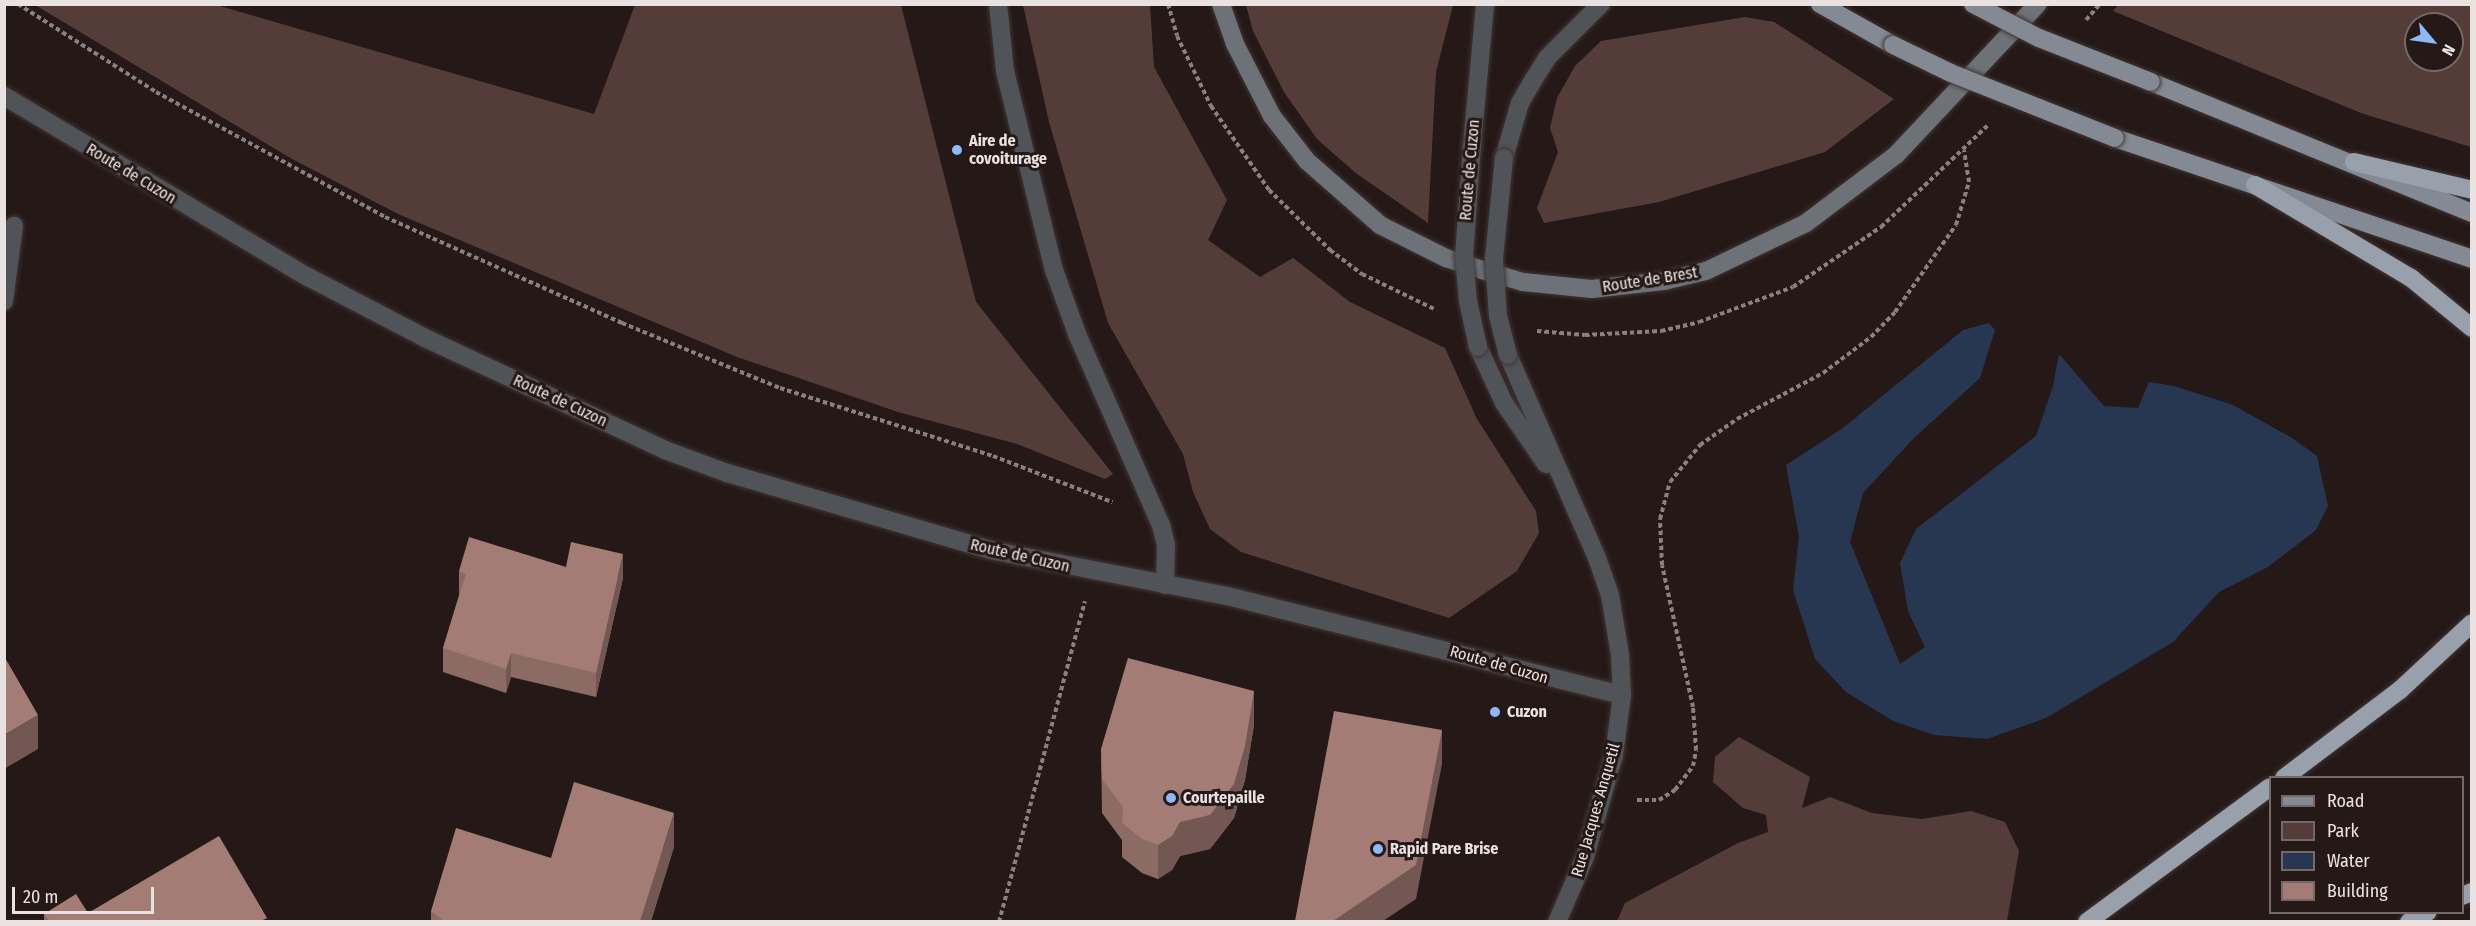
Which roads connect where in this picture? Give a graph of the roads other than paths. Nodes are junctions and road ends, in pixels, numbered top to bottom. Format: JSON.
{"nodes":[{"id":1,"x":998,"y":4,"type":"edge"},
{"id":2,"x":1221,"y":4,"type":"edge"},
{"id":3,"x":1485,"y":4,"type":"edge"},
{"id":4,"x":1601,"y":4,"type":"edge"},
{"id":5,"x":1820,"y":4,"type":"edge"},
{"id":6,"x":1973,"y":4,"type":"edge"},
{"id":7,"x":2037,"y":4,"type":"edge"},
{"id":8,"x":4,"y":96,"type":"edge"},
{"id":9,"x":2354,"y":162,"type":"junction"},
{"id":10,"x":2255,"y":185,"type":"junction"},
{"id":11,"x":2472,"y":190,"type":"edge"},
{"id":12,"x":2472,"y":213,"type":"edge"},
{"id":13,"x":14,"y":226,"type":"dead end"},
{"id":14,"x":2472,"y":259,"type":"edge"},
{"id":15,"x":4,"y":301,"type":"edge"},
{"id":16,"x":2472,"y":328,"type":"edge"},
{"id":17,"x":1565,"y":489,"type":"junction"},
{"id":18,"x":1165,"y":585,"type":"junction"},
{"id":19,"x":2472,"y":623,"type":"edge"},
{"id":20,"x":1622,"y":695,"type":"junction"},
{"id":21,"x":2285,"y":776,"type":"edge"},
{"id":22,"x":2269,"y":788,"type":"edge"},
{"id":23,"x":2424,"y":914,"type":"edge"},
{"id":24,"x":1557,"y":921,"type":"edge"},
{"id":25,"x":2086,"y":921,"type":"edge"},
{"id":26,"x":2409,"y":921,"type":"edge"}],
"edges":[{"from":1,"to":18,"type":"street"},
{"from":2,"to":7,"type":"main road","name":"Route de Brest"},
{"from":3,"to":17,"type":"street","name":"Route de Cuzon","bridge":true},
{"from":4,"to":17,"type":"street","name":"Route de Cuzon","bridge":true},
{"from":5,"to":10,"type":"main road","bridge":true},
{"from":6,"to":9,"type":"main road","bridge":true},
{"from":8,"to":18,"type":"street","name":"Route de Cuzon"},
{"from":9,"to":11,"type":"highway"},
{"from":9,"to":12,"type":"main road"},
{"from":10,"to":14,"type":"main road"},
{"from":10,"to":16,"type":"highway"},
{"from":13,"to":15,"type":"street"},
{"from":17,"to":20,"type":"street","name":"Route de Cuzon"},
{"from":18,"to":20,"type":"street","name":"Route de Cuzon"},
{"from":19,"to":21,"type":"highway"},
{"from":20,"to":24,"type":"street","name":"Rue Jacques Anquetil"},
{"from":22,"to":25,"type":"highway"},
{"from":23,"to":26,"type":"highway"}]}
